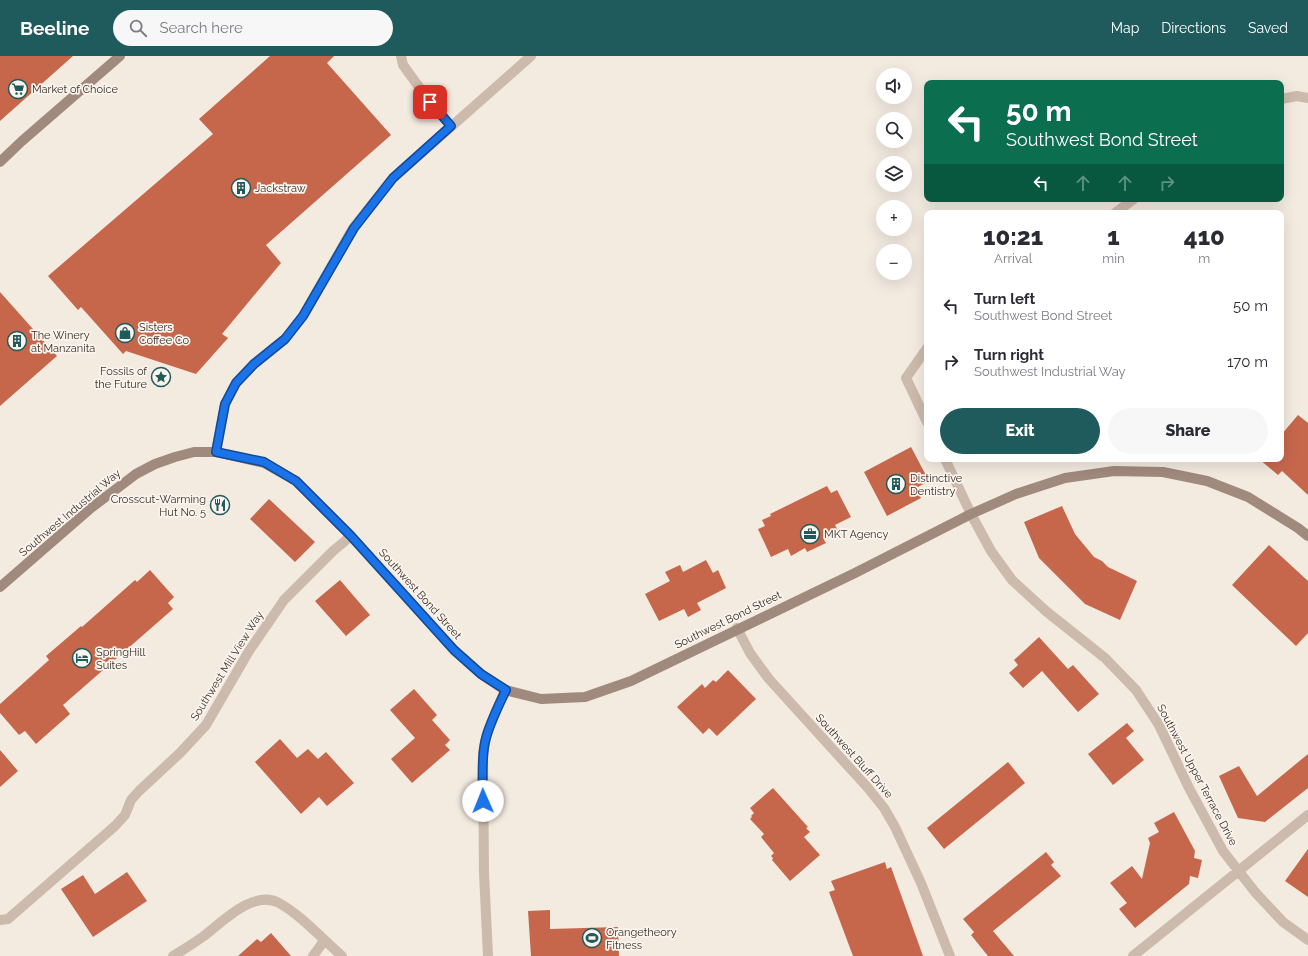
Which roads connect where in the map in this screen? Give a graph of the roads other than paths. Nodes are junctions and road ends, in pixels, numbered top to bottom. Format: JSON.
{"nodes":[{"id":1,"x":120,"y":56,"type":"edge"},
{"id":2,"x":401,"y":56,"type":"edge"},
{"id":3,"x":531,"y":56,"type":"edge"},
{"id":4,"x":1284,"y":98,"type":"edge"},
{"id":5,"x":1308,"y":98,"type":"edge"},
{"id":6,"x":451,"y":126,"type":"junction"},
{"id":7,"x":0,"y":162,"type":"edge"},
{"id":8,"x":1130,"y":202,"type":"edge"},
{"id":9,"x":1119,"y":210,"type":"edge"},
{"id":10,"x":924,"y":352,"type":"edge"},
{"id":11,"x":924,"y":416,"type":"edge"},
{"id":12,"x":216,"y":452,"type":"junction"},
{"id":13,"x":946,"y":462,"type":"edge"},
{"id":14,"x":971,"y":514,"type":"junction"},
{"id":15,"x":351,"y":536,"type":"junction"},
{"id":16,"x":1308,"y":536,"type":"edge"},
{"id":17,"x":0,"y":587,"type":"edge"},
{"id":18,"x":737,"y":628,"type":"junction"},
{"id":19,"x":506,"y":690,"type":"junction"},
{"id":20,"x":1308,"y":815,"type":"edge"},
{"id":21,"x":1238,"y":871,"type":"junction"},
{"id":22,"x":0,"y":920,"type":"edge"},
{"id":23,"x":1308,"y":940,"type":"edge"},
{"id":24,"x":324,"y":941,"type":"junction"},
{"id":25,"x":173,"y":956,"type":"edge"},
{"id":26,"x":313,"y":956,"type":"edge"},
{"id":27,"x":342,"y":956,"type":"edge"},
{"id":28,"x":488,"y":956,"type":"edge"},
{"id":29,"x":950,"y":956,"type":"edge"},
{"id":30,"x":1133,"y":956,"type":"edge"}],
"edges":[{"from":1,"to":7,"type":"street"},
{"from":2,"to":6,"type":"street"},
{"from":3,"to":6,"type":"street"},
{"from":4,"to":5,"type":"street"},
{"from":6,"to":12,"type":"street"},
{"from":8,"to":9,"type":"street"},
{"from":10,"to":11,"type":"street"},
{"from":12,"to":15,"type":"street","name":"Southwest Bond Street"},
{"from":12,"to":17,"type":"street","name":"Southwest Industrial Way"},
{"from":13,"to":14,"type":"street","name":"Southwest Upper Terrace Drive"},
{"from":14,"to":16,"type":"street","name":"Southwest Bond Street"},
{"from":14,"to":18,"type":"street","name":"Southwest Bond Street"},
{"from":14,"to":21,"type":"street","name":"Southwest Upper Terrace Drive"},
{"from":15,"to":19,"type":"street","name":"Southwest Bond Street"},
{"from":15,"to":22,"type":"street","name":"Southwest Mill View Way"},
{"from":18,"to":19,"type":"street","name":"Southwest Bond Street"},
{"from":18,"to":29,"type":"street","name":"Southwest Bluff Drive"},
{"from":19,"to":28,"type":"street"},
{"from":20,"to":21,"type":"street"},
{"from":21,"to":23,"type":"street","name":"Southwest Upper Terrace Drive"},
{"from":21,"to":30,"type":"street"},
{"from":24,"to":25,"type":"street"},
{"from":24,"to":26,"type":"street"},
{"from":24,"to":27,"type":"street"}]}
